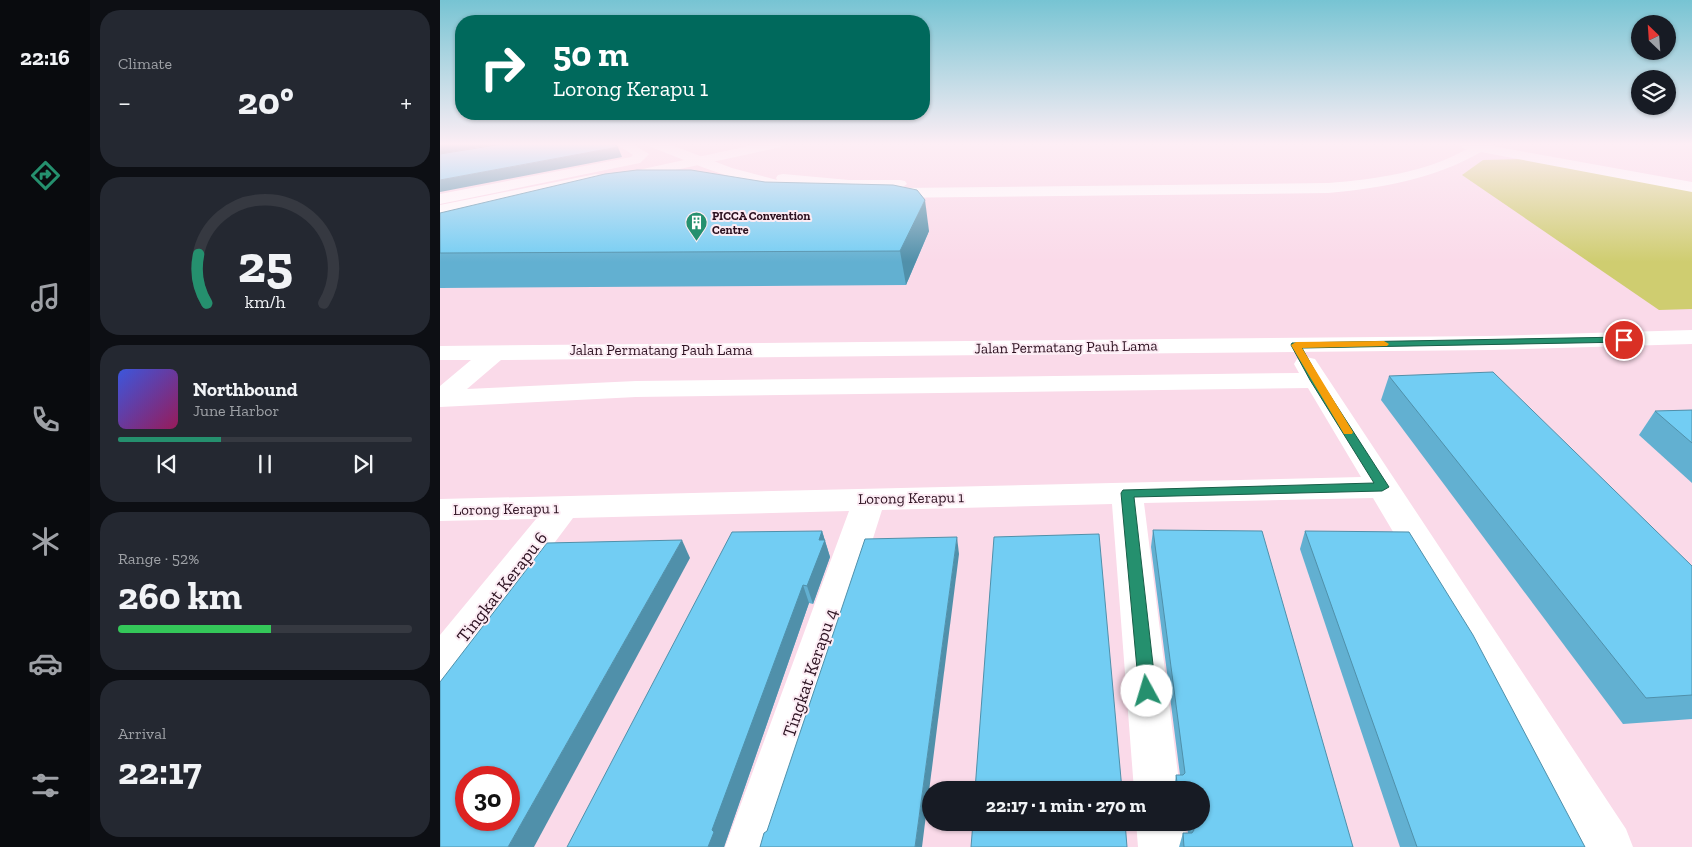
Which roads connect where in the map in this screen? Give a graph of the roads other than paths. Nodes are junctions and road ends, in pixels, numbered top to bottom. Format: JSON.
{"nodes":[{"id":1,"x":522,"y":183,"type":"edge"},
{"id":2,"x":565,"y":183,"type":"edge"},
{"id":3,"x":577,"y":183,"type":"edge"},
{"id":4,"x":769,"y":183,"type":"edge"},
{"id":5,"x":831,"y":183,"type":"edge"},
{"id":6,"x":1068,"y":183,"type":"edge"},
{"id":7,"x":1383,"y":183,"type":"edge"},
{"id":8,"x":1670,"y":183,"type":"edge"},
{"id":9,"x":1692,"y":187,"type":"edge"},
{"id":10,"x":440,"y":199,"type":"edge"},
{"id":11,"x":440,"y":210,"type":"edge"},
{"id":12,"x":440,"y":218,"type":"edge"},
{"id":13,"x":1692,"y":338,"type":"edge"},
{"id":14,"x":1296,"y":345,"type":"junction"},
{"id":15,"x":495,"y":352,"type":"junction"},
{"id":16,"x":440,"y":353,"type":"edge"},
{"id":17,"x":1315,"y":380,"type":"junction"},
{"id":18,"x":441,"y":399,"type":"edge"},
{"id":19,"x":1382,"y":487,"type":"junction"},
{"id":20,"x":1127,"y":493,"type":"junction"},
{"id":21,"x":870,"y":500,"type":"junction"},
{"id":22,"x":563,"y":508,"type":"junction"},
{"id":23,"x":440,"y":510,"type":"edge"},
{"id":24,"x":440,"y":665,"type":"edge"},
{"id":25,"x":1156,"y":781,"type":"edge"},
{"id":26,"x":1161,"y":831,"type":"edge"},
{"id":27,"x":750,"y":847,"type":"edge"},
{"id":28,"x":1163,"y":847,"type":"edge"},
{"id":29,"x":1608,"y":847,"type":"edge"}],
"edges":[{"from":1,"to":10,"type":"street"},
{"from":2,"to":11,"type":"street"},
{"from":3,"to":12,"type":"street"},
{"from":4,"to":7,"type":"street"},
{"from":5,"to":6,"type":"street"},
{"from":8,"to":9,"type":"street"},
{"from":13,"to":14,"type":"street","name":"Jalan Permatang Pauh Lama"},
{"from":14,"to":15,"type":"street","name":"Jalan Permatang Pauh Lama"},
{"from":14,"to":17,"type":"street"},
{"from":15,"to":16,"type":"street","name":"Jalan Permatang Pauh Lama"},
{"from":15,"to":18,"type":"street"},
{"from":17,"to":18,"type":"street"},
{"from":17,"to":19,"type":"street"},
{"from":19,"to":20,"type":"street","name":"Lorong Kerapu 1"},
{"from":19,"to":29,"type":"street"},
{"from":20,"to":21,"type":"street","name":"Lorong Kerapu 1"},
{"from":20,"to":25,"type":"street"},
{"from":21,"to":22,"type":"street","name":"Lorong Kerapu 1"},
{"from":21,"to":27,"type":"street","name":"Tingkat Kerapu 4"},
{"from":22,"to":23,"type":"street","name":"Lorong Kerapu 1"},
{"from":22,"to":24,"type":"street","name":"Tingkat Kerapu 6"},
{"from":26,"to":28,"type":"street"}]}
